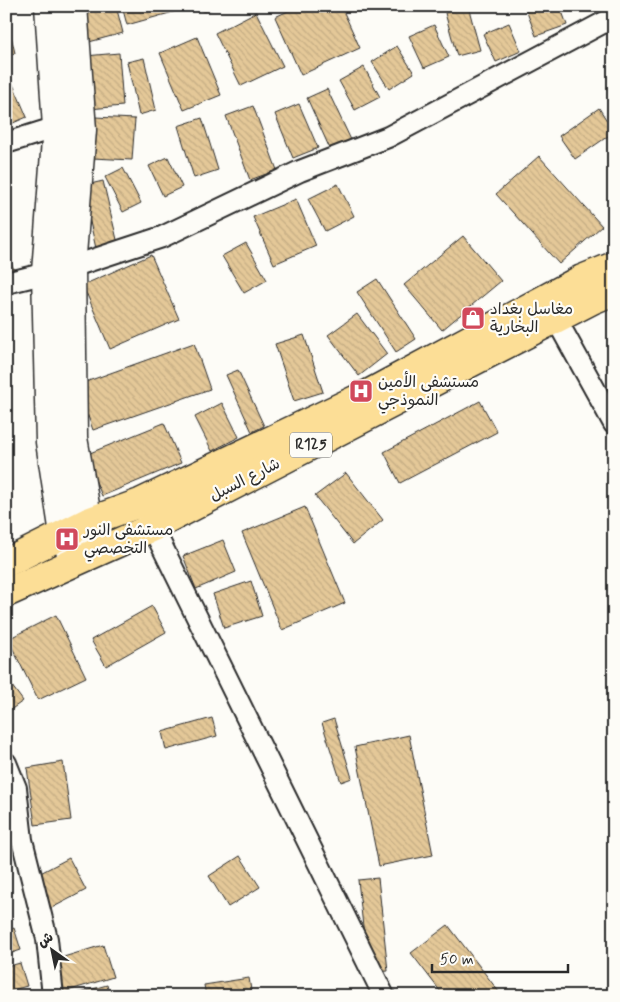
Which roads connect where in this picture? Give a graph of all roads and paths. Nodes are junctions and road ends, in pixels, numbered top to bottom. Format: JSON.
{"nodes":[{"id":1,"x":49,"y":6,"type":"edge"},
{"id":2,"x":73,"y":6,"type":"edge"},
{"id":3,"x":614,"y":17,"type":"edge"},
{"id":4,"x":57,"y":127,"type":"junction"},
{"id":5,"x":6,"y":143,"type":"edge"},
{"id":6,"x":614,"y":266,"type":"edge"},
{"id":7,"x":58,"y":269,"type":"junction"},
{"id":8,"x":6,"y":283,"type":"edge"},
{"id":9,"x":614,"y":291,"type":"edge"},
{"id":10,"x":556,"y":319,"type":"junction"},
{"id":11,"x":614,"y":424,"type":"edge"},
{"id":12,"x":140,"y":504,"type":"junction"},
{"id":13,"x":88,"y":522,"type":"junction"},
{"id":14,"x":153,"y":527,"type":"junction"},
{"id":15,"x":64,"y":534,"type":"junction"},
{"id":16,"x":99,"y":550,"type":"junction"},
{"id":17,"x":74,"y":561,"type":"junction"},
{"id":18,"x":6,"y":563,"type":"edge"},
{"id":19,"x":6,"y":593,"type":"edge"},
{"id":20,"x":6,"y":763,"type":"edge"},
{"id":21,"x":53,"y":996,"type":"edge"},
{"id":22,"x":384,"y":996,"type":"edge"}],
"edges":[{"from":1,"to":4,"type":"main road"},
{"from":2,"to":7,"type":"main road"},
{"from":3,"to":7,"type":"street"},
{"from":4,"to":5,"type":"street"},
{"from":4,"to":7,"type":"main road"},
{"from":6,"to":12,"type":"main road","name":"شارع السبل","number":"R125"},
{"from":7,"to":8,"type":"street"},
{"from":7,"to":13,"type":"main road"},
{"from":7,"to":15,"type":"main road"},
{"from":9,"to":10,"type":"main road","name":"شارع السبل","number":"R125"},
{"from":10,"to":11,"type":"street"},
{"from":10,"to":14,"type":"main road","name":"شارع السبل","number":"R125"},
{"from":12,"to":13,"type":"main road","name":"شارع السبل","number":"R125"},
{"from":12,"to":14,"type":"street"},
{"from":13,"to":15,"type":"main road","name":"شارع السبل","number":"R125"},
{"from":13,"to":16,"type":"main road"},
{"from":14,"to":16,"type":"main road","name":"شارع السبل","number":"R125"},
{"from":14,"to":22,"type":"street"},
{"from":15,"to":17,"type":"main road"},
{"from":15,"to":18,"type":"main road","name":"شارع السبل","number":"R125"},
{"from":16,"to":17,"type":"main road","name":"شارع السبل","number":"R125"},
{"from":17,"to":19,"type":"main road","name":"شارع السبل","number":"R125"},
{"from":20,"to":21,"type":"street"}]}
